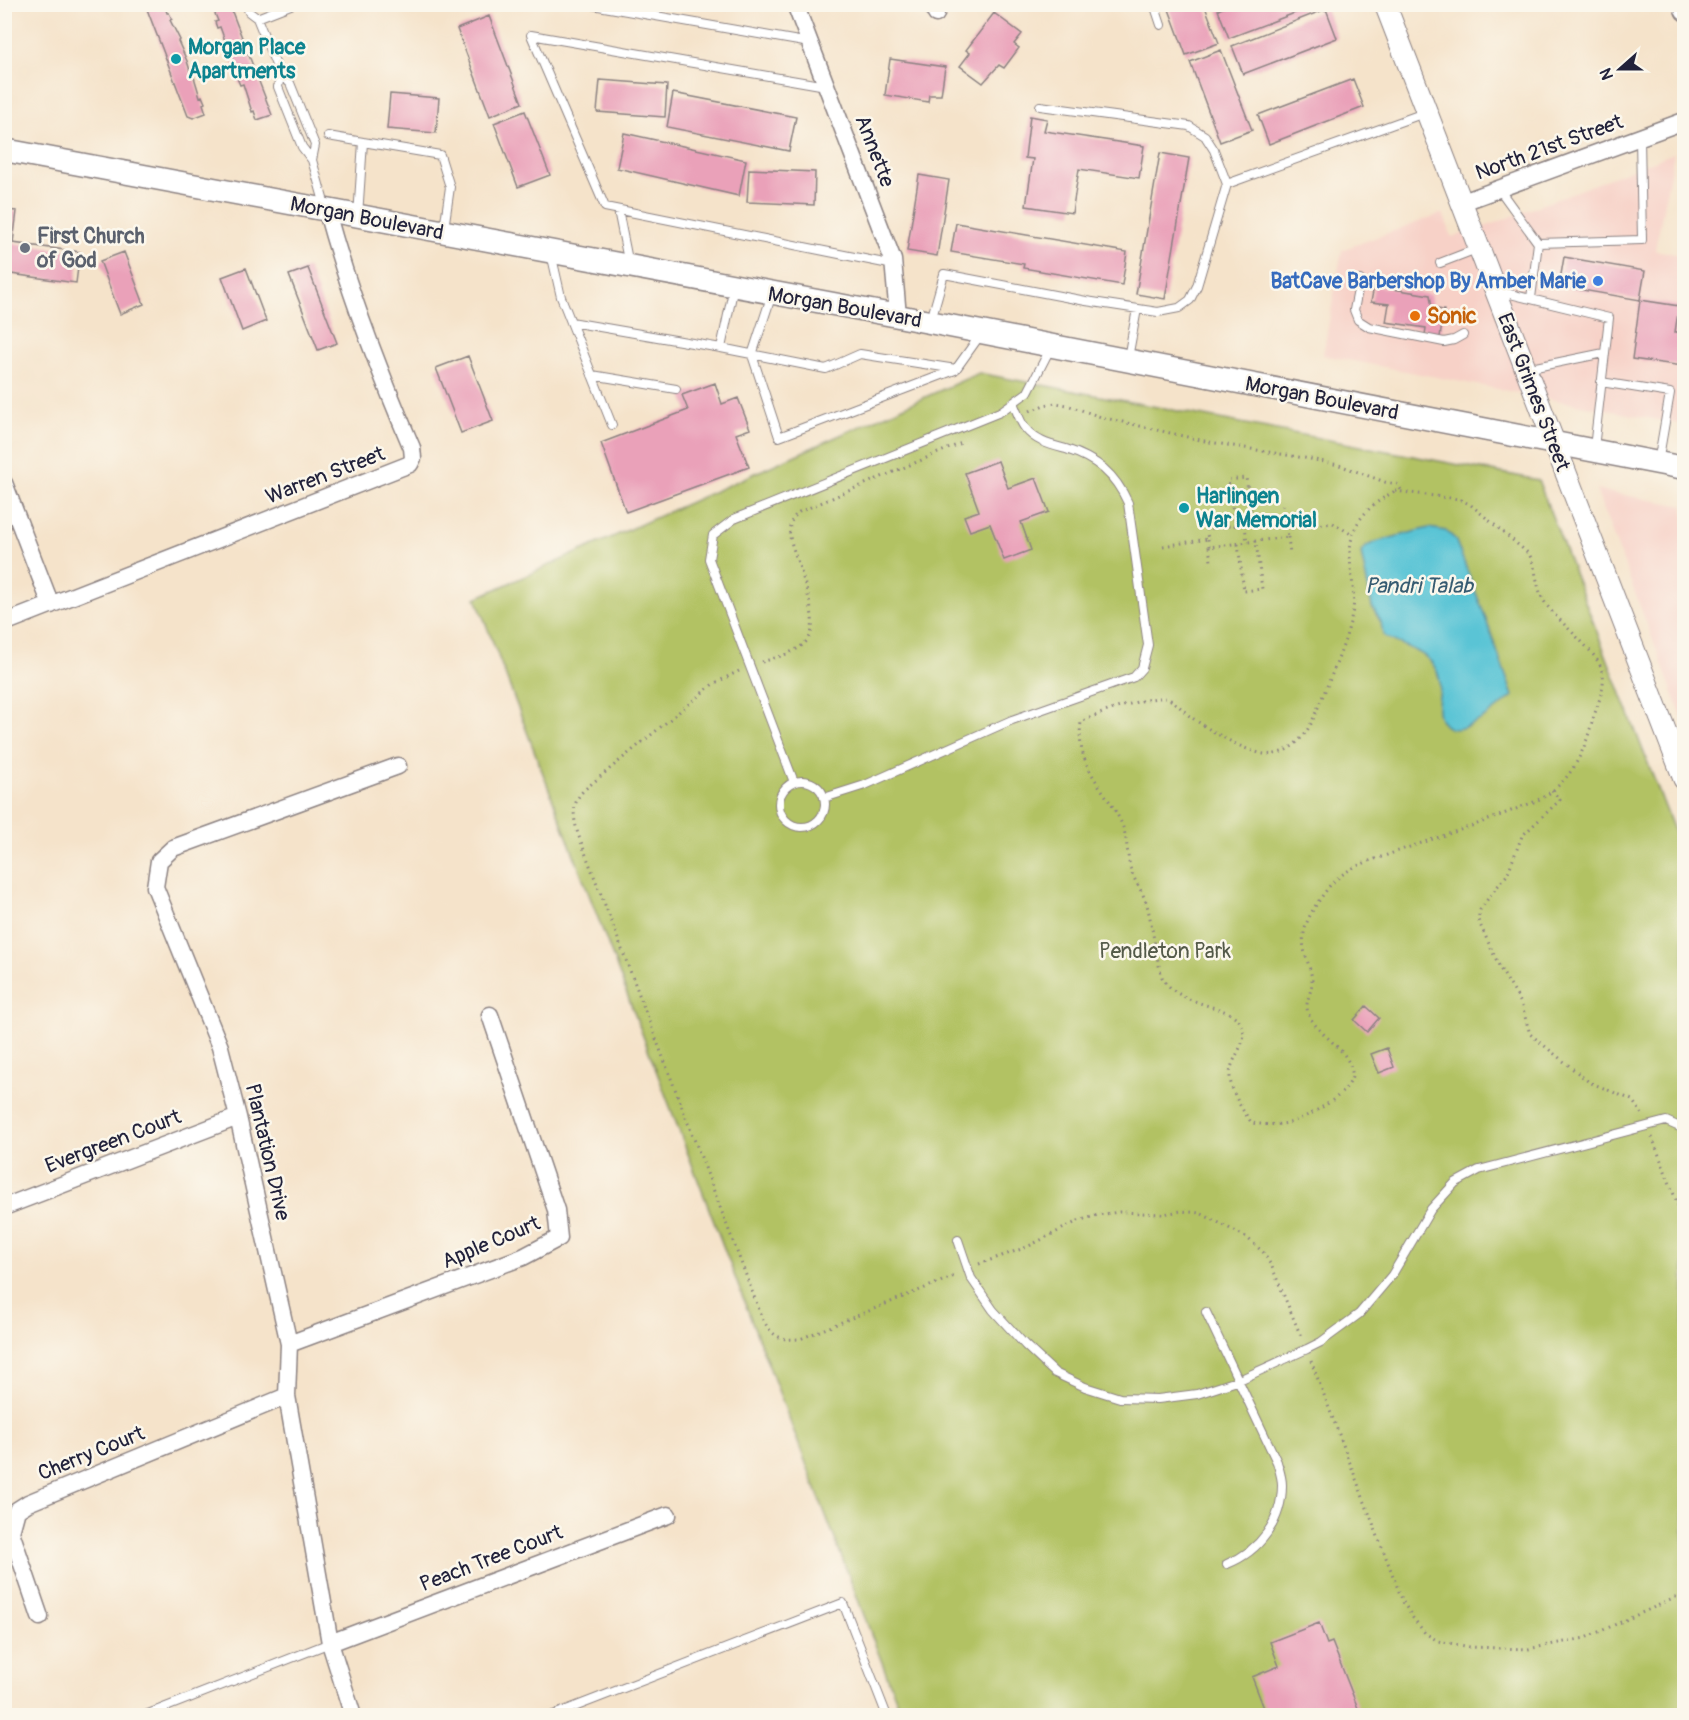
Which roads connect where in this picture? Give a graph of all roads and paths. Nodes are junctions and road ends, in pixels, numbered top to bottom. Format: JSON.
{"nodes":[{"id":1,"x":246,"y":4,"type":"edge"},
{"id":2,"x":293,"y":4,"type":"edge"},
{"id":3,"x":587,"y":4,"type":"edge"},
{"id":4,"x":795,"y":4,"type":"edge"},
{"id":5,"x":1154,"y":4,"type":"edge"},
{"id":6,"x":1386,"y":4,"type":"edge"},
{"id":7,"x":1682,"y":4,"type":"edge"},
{"id":8,"x":1684,"y":12,"type":"edge"},
{"id":9,"x":257,"y":18,"type":"junction"},
{"id":10,"x":1161,"y":25,"type":"dead end"},
{"id":11,"x":810,"y":42,"type":"junction"},
{"id":12,"x":826,"y":86,"type":"junction"},
{"id":13,"x":1040,"y":106,"type":"dead end"},
{"id":14,"x":1427,"y":111,"type":"junction"},
{"id":15,"x":1684,"y":121,"type":"edge"},
{"id":16,"x":1665,"y":129,"type":"junction"},
{"id":17,"x":1684,"y":133,"type":"edge"},
{"id":18,"x":328,"y":136,"type":"dead end"},
{"id":19,"x":1640,"y":138,"type":"junction"},
{"id":20,"x":363,"y":142,"type":"junction"},
{"id":21,"x":4,"y":150,"type":"edge"},
{"id":22,"x":1227,"y":184,"type":"junction"},
{"id":23,"x":1499,"y":189,"type":"junction"},
{"id":24,"x":1462,"y":202,"type":"junction"},
{"id":25,"x":618,"y":210,"type":"junction"},
{"id":26,"x":327,"y":212,"type":"junction"},
{"id":27,"x":358,"y":217,"type":"junction"},
{"id":28,"x":444,"y":233,"type":"junction"},
{"id":29,"x":1538,"y":243,"type":"junction"},
{"id":30,"x":1480,"y":248,"type":"junction"},
{"id":31,"x":551,"y":253,"type":"junction"},
{"id":32,"x":1440,"y":263,"type":"dead end"},
{"id":33,"x":894,"y":265,"type":"junction"},
{"id":34,"x":629,"y":267,"type":"junction"},
{"id":35,"x":1360,"y":280,"type":"dead end"},
{"id":36,"x":734,"y":286,"type":"junction"},
{"id":37,"x":1495,"y":290,"type":"junction"},
{"id":38,"x":772,"y":294,"type":"junction"},
{"id":39,"x":1531,"y":298,"type":"junction"},
{"id":40,"x":1137,"y":309,"type":"junction"},
{"id":41,"x":898,"y":316,"type":"junction"},
{"id":42,"x":571,"y":322,"type":"junction"},
{"id":43,"x":931,"y":323,"type":"junction"},
{"id":44,"x":981,"y":333,"type":"junction"},
{"id":45,"x":1463,"y":335,"type":"dead end"},
{"id":46,"x":1051,"y":347,"type":"junction"},
{"id":47,"x":721,"y":348,"type":"junction"},
{"id":48,"x":1604,"y":353,"type":"junction"},
{"id":49,"x":752,"y":355,"type":"junction"},
{"id":50,"x":1127,"y":361,"type":"junction"},
{"id":51,"x":956,"y":369,"type":"junction"},
{"id":52,"x":1526,"y":369,"type":"junction"},
{"id":53,"x":592,"y":375,"type":"junction"},
{"id":54,"x":1601,"y":382,"type":"junction"},
{"id":55,"x":676,"y":389,"type":"dead end"},
{"id":56,"x":1013,"y":403,"type":"junction"},
{"id":57,"x":1020,"y":417,"type":"junction"},
{"id":58,"x":612,"y":426,"type":"dead end"},
{"id":59,"x":968,"y":441,"type":"dead end"},
{"id":60,"x":1554,"y":443,"type":"junction"},
{"id":61,"x":1593,"y":451,"type":"junction"},
{"id":62,"x":1658,"y":463,"type":"junction"},
{"id":63,"x":1684,"y":468,"type":"edge"},
{"id":64,"x":4,"y":483,"type":"edge"},
{"id":65,"x":1402,"y":491,"type":"junction"},
{"id":66,"x":1283,"y":505,"type":"dead end"},
{"id":67,"x":1204,"y":516,"type":"dead end"},
{"id":68,"x":1285,"y":520,"type":"junction"},
{"id":69,"x":1253,"y":524,"type":"junction"},
{"id":70,"x":1245,"y":525,"type":"junction"},
{"id":71,"x":1235,"y":526,"type":"junction"},
{"id":72,"x":1287,"y":529,"type":"junction"},
{"id":73,"x":1206,"y":530,"type":"junction"},
{"id":74,"x":1352,"y":534,"type":"junction"},
{"id":75,"x":1288,"y":537,"type":"junction"},
{"id":76,"x":1208,"y":539,"type":"junction"},
{"id":77,"x":1256,"y":542,"type":"junction"},
{"id":78,"x":1247,"y":543,"type":"junction"},
{"id":79,"x":1238,"y":544,"type":"junction"},
{"id":80,"x":1163,"y":546,"type":"dead end"},
{"id":81,"x":1209,"y":548,"type":"junction"},
{"id":82,"x":1290,"y":553,"type":"dead end"},
{"id":83,"x":1211,"y":561,"type":"dead end"},
{"id":84,"x":51,"y":604,"type":"junction"},
{"id":85,"x":4,"y":623,"type":"edge"},
{"id":86,"x":750,"y":666,"type":"junction"},
{"id":87,"x":398,"y":766,"type":"dead end"},
{"id":88,"x":1684,"y":779,"type":"edge"},
{"id":89,"x":794,"y":782,"type":"junction"},
{"id":90,"x":1552,"y":790,"type":"junction"},
{"id":91,"x":824,"y":798,"type":"junction"},
{"id":92,"x":490,"y":1016,"type":"dead end"},
{"id":93,"x":238,"y":1117,"type":"junction"},
{"id":94,"x":1647,"y":1126,"type":"junction"},
{"id":95,"x":1684,"y":1129,"type":"edge"},
{"id":96,"x":4,"y":1207,"type":"edge"},
{"id":97,"x":1684,"y":1221,"type":"edge"},
{"id":98,"x":958,"y":1239,"type":"dead end"},
{"id":99,"x":968,"y":1269,"type":"junction"},
{"id":100,"x":1206,"y":1312,"type":"dead end"},
{"id":101,"x":289,"y":1344,"type":"junction"},
{"id":102,"x":1307,"y":1349,"type":"junction"},
{"id":103,"x":1237,"y":1381,"type":"junction"},
{"id":104,"x":287,"y":1396,"type":"junction"},
{"id":105,"x":668,"y":1515,"type":"dead end"},
{"id":106,"x":1227,"y":1564,"type":"dead end"},
{"id":107,"x":1684,"y":1594,"type":"edge"},
{"id":108,"x":40,"y":1617,"type":"dead end"},
{"id":109,"x":330,"y":1643,"type":"junction"},
{"id":110,"x":143,"y":1716,"type":"edge"},
{"id":111,"x":353,"y":1716,"type":"edge"},
{"id":112,"x":551,"y":1716,"type":"edge"},
{"id":113,"x":887,"y":1716,"type":"edge"}],
"edges":[{"from":1,"to":9,"type":"lane"},
{"from":2,"to":9,"type":"lane"},
{"from":3,"to":11,"type":"lane"},
{"from":4,"to":11,"type":"street","name":"Annette"},
{"from":5,"to":10,"type":"lane"},
{"from":6,"to":14,"type":"street","name":"East Grimes Street"},
{"from":7,"to":8,"type":"street"},
{"from":9,"to":26,"type":"lane"},
{"from":11,"to":12,"type":"street","name":"Annette"},
{"from":12,"to":25,"type":"lane"},
{"from":12,"to":33,"type":"street","name":"Annette"},
{"from":13,"to":22,"type":"lane"},
{"from":14,"to":22,"type":"lane"},
{"from":14,"to":24,"type":"street","name":"East Grimes Street"},
{"from":15,"to":16,"type":"street","name":"North 21st Street"},
{"from":16,"to":17,"type":"street"},
{"from":16,"to":19,"type":"street","name":"North 21st Street"},
{"from":18,"to":20,"type":"lane"},
{"from":19,"to":23,"type":"street","name":"North 21st Street"},
{"from":19,"to":29,"type":"lane"},
{"from":20,"to":27,"type":"lane"},
{"from":20,"to":28,"type":"lane"},
{"from":21,"to":26,"type":"main road","name":"Morgan Boulevard"},
{"from":22,"to":40,"type":"lane"},
{"from":23,"to":24,"type":"street","name":"North 21st Street"},
{"from":23,"to":29,"type":"lane"},
{"from":24,"to":30,"type":"street","name":"East Grimes Street"},
{"from":25,"to":33,"type":"lane"},
{"from":25,"to":34,"type":"lane"},
{"from":26,"to":27,"type":"main road","name":"Morgan Boulevard"},
{"from":26,"to":84,"type":"street","name":"Warren Street"},
{"from":27,"to":28,"type":"main road","name":"Morgan Boulevard"},
{"from":28,"to":31,"type":"main road","name":"Morgan Boulevard"},
{"from":29,"to":39,"type":"lane"},
{"from":30,"to":32,"type":"lane"},
{"from":30,"to":37,"type":"street","name":"East Grimes Street"},
{"from":31,"to":34,"type":"main road","name":"Morgan Boulevard"},
{"from":31,"to":42,"type":"lane"},
{"from":33,"to":41,"type":"street","name":"Annette"},
{"from":34,"to":36,"type":"main road","name":"Morgan Boulevard"},
{"from":35,"to":45,"type":"lane"},
{"from":36,"to":38,"type":"main road","name":"Morgan Boulevard"},
{"from":36,"to":47,"type":"lane"},
{"from":37,"to":39,"type":"lane"},
{"from":37,"to":52,"type":"street","name":"East Grimes Street"},
{"from":38,"to":41,"type":"main road","name":"Morgan Boulevard"},
{"from":38,"to":49,"type":"lane"},
{"from":39,"to":48,"type":"lane"},
{"from":40,"to":43,"type":"lane"},
{"from":40,"to":50,"type":"lane"},
{"from":41,"to":43,"type":"main road","name":"Morgan Boulevard"},
{"from":42,"to":47,"type":"lane"},
{"from":42,"to":53,"type":"lane"},
{"from":43,"to":44,"type":"main road","name":"Morgan Boulevard"},
{"from":44,"to":46,"type":"main road","name":"Morgan Boulevard"},
{"from":44,"to":51,"type":"lane"},
{"from":46,"to":50,"type":"main road","name":"Morgan Boulevard"},
{"from":46,"to":56,"type":"lane"},
{"from":47,"to":49,"type":"lane"},
{"from":48,"to":52,"type":"lane"},
{"from":48,"to":54,"type":"lane"},
{"from":49,"to":51,"type":"lane"},
{"from":49,"to":51,"type":"lane"},
{"from":50,"to":60,"type":"main road","name":"Morgan Boulevard"},
{"from":52,"to":60,"type":"street","name":"East Grimes Street"},
{"from":53,"to":55,"type":"lane"},
{"from":53,"to":58,"type":"lane"},
{"from":54,"to":61,"type":"lane"},
{"from":54,"to":62,"type":"lane"},
{"from":56,"to":57,"type":"lane"},
{"from":56,"to":86,"type":"lane"},
{"from":57,"to":65,"type":"path"},
{"from":57,"to":91,"type":"lane"},
{"from":59,"to":86,"type":"path"},
{"from":60,"to":61,"type":"main road","name":"Morgan Boulevard"},
{"from":60,"to":88,"type":"street","name":"East Grimes Street"},
{"from":61,"to":62,"type":"main road","name":"Morgan Boulevard"},
{"from":62,"to":63,"type":"main road","name":"Morgan Boulevard"},
{"from":64,"to":84,"type":"street"},
{"from":65,"to":74,"type":"path"},
{"from":65,"to":90,"type":"path"},
{"from":66,"to":68,"type":"path"},
{"from":67,"to":73,"type":"path"},
{"from":68,"to":69,"type":"path"},
{"from":68,"to":72,"type":"path"},
{"from":69,"to":70,"type":"path"},
{"from":69,"to":71,"type":"path"},
{"from":70,"to":71,"type":"path"},
{"from":70,"to":78,"type":"path"},
{"from":71,"to":73,"type":"path"},
{"from":72,"to":74,"type":"path"},
{"from":72,"to":75,"type":"path"},
{"from":73,"to":76,"type":"path"},
{"from":74,"to":90,"type":"path"},
{"from":75,"to":77,"type":"path"},
{"from":75,"to":82,"type":"path"},
{"from":76,"to":80,"type":"path"},
{"from":76,"to":81,"type":"path"},
{"from":77,"to":78,"type":"path"},
{"from":77,"to":79,"type":"path"},
{"from":78,"to":79,"type":"path"},
{"from":79,"to":81,"type":"path"},
{"from":81,"to":83,"type":"path"},
{"from":84,"to":85,"type":"street","name":"Warren Street"},
{"from":86,"to":89,"type":"lane"},
{"from":86,"to":99,"type":"path"},
{"from":87,"to":93,"type":"street","name":"Plantation Drive"},
{"from":89,"to":91,"type":"lane"},
{"from":89,"to":91,"type":"lane"},
{"from":90,"to":94,"type":"path"},
{"from":92,"to":101,"type":"street","name":"Apple Court"},
{"from":93,"to":96,"type":"street","name":"Evergreen Court"},
{"from":93,"to":101,"type":"street","name":"Plantation Drive"},
{"from":94,"to":95,"type":"lane"},
{"from":94,"to":97,"type":"path"},
{"from":94,"to":102,"type":"lane"},
{"from":98,"to":99,"type":"lane"},
{"from":99,"to":102,"type":"path"},
{"from":99,"to":103,"type":"lane"},
{"from":100,"to":103,"type":"lane"},
{"from":101,"to":104,"type":"street","name":"Plantation Drive"},
{"from":102,"to":103,"type":"lane"},
{"from":102,"to":107,"type":"path"},
{"from":103,"to":106,"type":"lane"},
{"from":104,"to":108,"type":"street","name":"Cherry Court"},
{"from":104,"to":109,"type":"street","name":"Plantation Drive"},
{"from":105,"to":109,"type":"street","name":"Peach Tree Court"},
{"from":109,"to":110,"type":"lane"},
{"from":109,"to":111,"type":"street","name":"Plantation Drive"},
{"from":112,"to":113,"type":"lane"}]}
